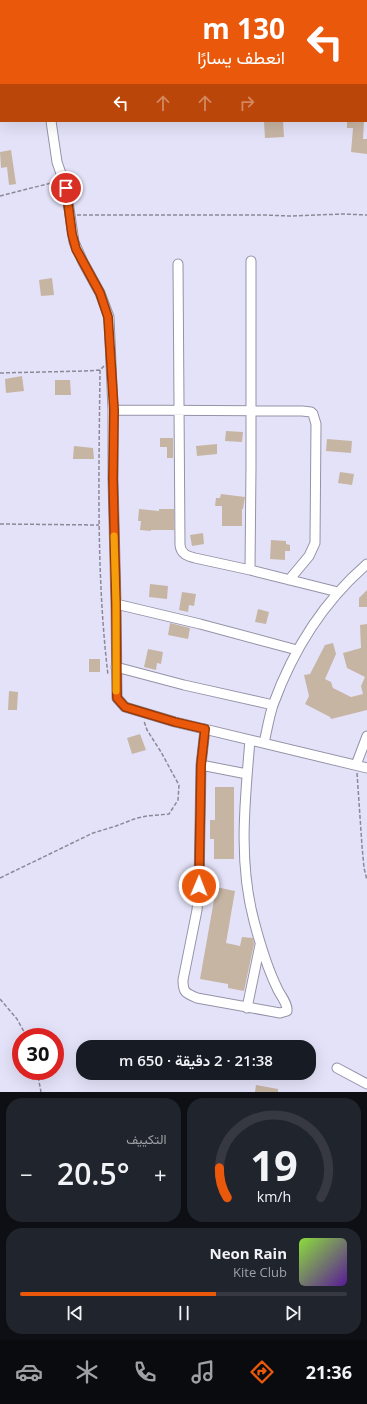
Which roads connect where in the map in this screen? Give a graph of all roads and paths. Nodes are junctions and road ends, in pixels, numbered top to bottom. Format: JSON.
{"nodes":[{"id":1,"x":51,"y":122,"type":"edge"},
{"id":2,"x":63,"y":181,"type":"junction"},
{"id":3,"x":0,"y":196,"type":"edge"},
{"id":4,"x":367,"y":215,"type":"edge"},
{"id":5,"x":70,"y":216,"type":"junction"},
{"id":6,"x":251,"y":261,"type":"dead end"},
{"id":7,"x":178,"y":264,"type":"dead end"},
{"id":8,"x":111,"y":360,"type":"junction"},
{"id":9,"x":100,"y":370,"type":"junction"},
{"id":10,"x":0,"y":372,"type":"edge"},
{"id":11,"x":114,"y":410,"type":"junction"},
{"id":12,"x":179,"y":410,"type":"junction"},
{"id":13,"x":250,"y":411,"type":"junction"},
{"id":14,"x":0,"y":524,"type":"edge"},
{"id":15,"x":99,"y":525,"type":"junction"},
{"id":16,"x":367,"y":564,"type":"edge"},
{"id":17,"x":250,"y":570,"type":"junction"},
{"id":18,"x":289,"y":580,"type":"junction"},
{"id":19,"x":338,"y":592,"type":"junction"},
{"id":20,"x":116,"y":604,"type":"junction"},
{"id":21,"x":297,"y":650,"type":"junction"},
{"id":22,"x":116,"y":667,"type":"junction"},
{"id":23,"x":108,"y":677,"type":"dead end"},
{"id":24,"x":273,"y":705,"type":"junction"},
{"id":25,"x":141,"y":713,"type":"junction"},
{"id":26,"x":205,"y":729,"type":"junction"},
{"id":27,"x":367,"y":736,"type":"edge"},
{"id":28,"x":250,"y":740,"type":"junction"},
{"id":29,"x":264,"y":743,"type":"junction"},
{"id":30,"x":201,"y":765,"type":"junction"},
{"id":31,"x":356,"y":765,"type":"junction"},
{"id":32,"x":367,"y":768,"type":"edge"},
{"id":33,"x":247,"y":774,"type":"junction"},
{"id":34,"x":0,"y":878,"type":"edge"},
{"id":35,"x":367,"y":880,"type":"edge"},
{"id":36,"x":260,"y":942,"type":"junction"},
{"id":37,"x":0,"y":999,"type":"edge"},
{"id":38,"x":248,"y":1008,"type":"junction"},
{"id":39,"x":22,"y":1028,"type":"edge"},
{"id":40,"x":337,"y":1068,"type":"dead end"},
{"id":41,"x":39,"y":1080,"type":"edge"},
{"id":42,"x":367,"y":1084,"type":"edge"},
{"id":43,"x":41,"y":1092,"type":"edge"}],
"edges":[{"from":1,"to":2,"type":"street"},
{"from":2,"to":3,"type":"path"},
{"from":2,"to":5,"type":"street"},
{"from":4,"to":5,"type":"path"},
{"from":5,"to":8,"type":"street"},
{"from":6,"to":13,"type":"street"},
{"from":7,"to":12,"type":"street"},
{"from":8,"to":9,"type":"path"},
{"from":8,"to":11,"type":"street"},
{"from":9,"to":10,"type":"path"},
{"from":9,"to":15,"type":"path"},
{"from":11,"to":12,"type":"street"},
{"from":11,"to":20,"type":"street"},
{"from":12,"to":13,"type":"street"},
{"from":12,"to":17,"type":"street"},
{"from":13,"to":17,"type":"street"},
{"from":13,"to":18,"type":"street"},
{"from":14,"to":15,"type":"path"},
{"from":15,"to":23,"type":"path"},
{"from":16,"to":19,"type":"street"},
{"from":17,"to":18,"type":"street"},
{"from":18,"to":19,"type":"street"},
{"from":19,"to":21,"type":"street"},
{"from":20,"to":21,"type":"street"},
{"from":20,"to":22,"type":"street"},
{"from":21,"to":24,"type":"street"},
{"from":22,"to":24,"type":"street"},
{"from":22,"to":25,"type":"street"},
{"from":24,"to":29,"type":"street"},
{"from":25,"to":26,"type":"street"},
{"from":25,"to":34,"type":"path"},
{"from":26,"to":28,"type":"street"},
{"from":26,"to":30,"type":"street"},
{"from":27,"to":31,"type":"street"},
{"from":28,"to":29,"type":"street"},
{"from":28,"to":33,"type":"street"},
{"from":29,"to":31,"type":"street"},
{"from":30,"to":33,"type":"street"},
{"from":30,"to":38,"type":"street"},
{"from":31,"to":32,"type":"street"},
{"from":31,"to":35,"type":"path"},
{"from":33,"to":36,"type":"street"},
{"from":36,"to":38,"type":"street"},
{"from":36,"to":38,"type":"street"},
{"from":37,"to":39,"type":"path"},
{"from":40,"to":42,"type":"street"},
{"from":41,"to":43,"type":"path"}]}
